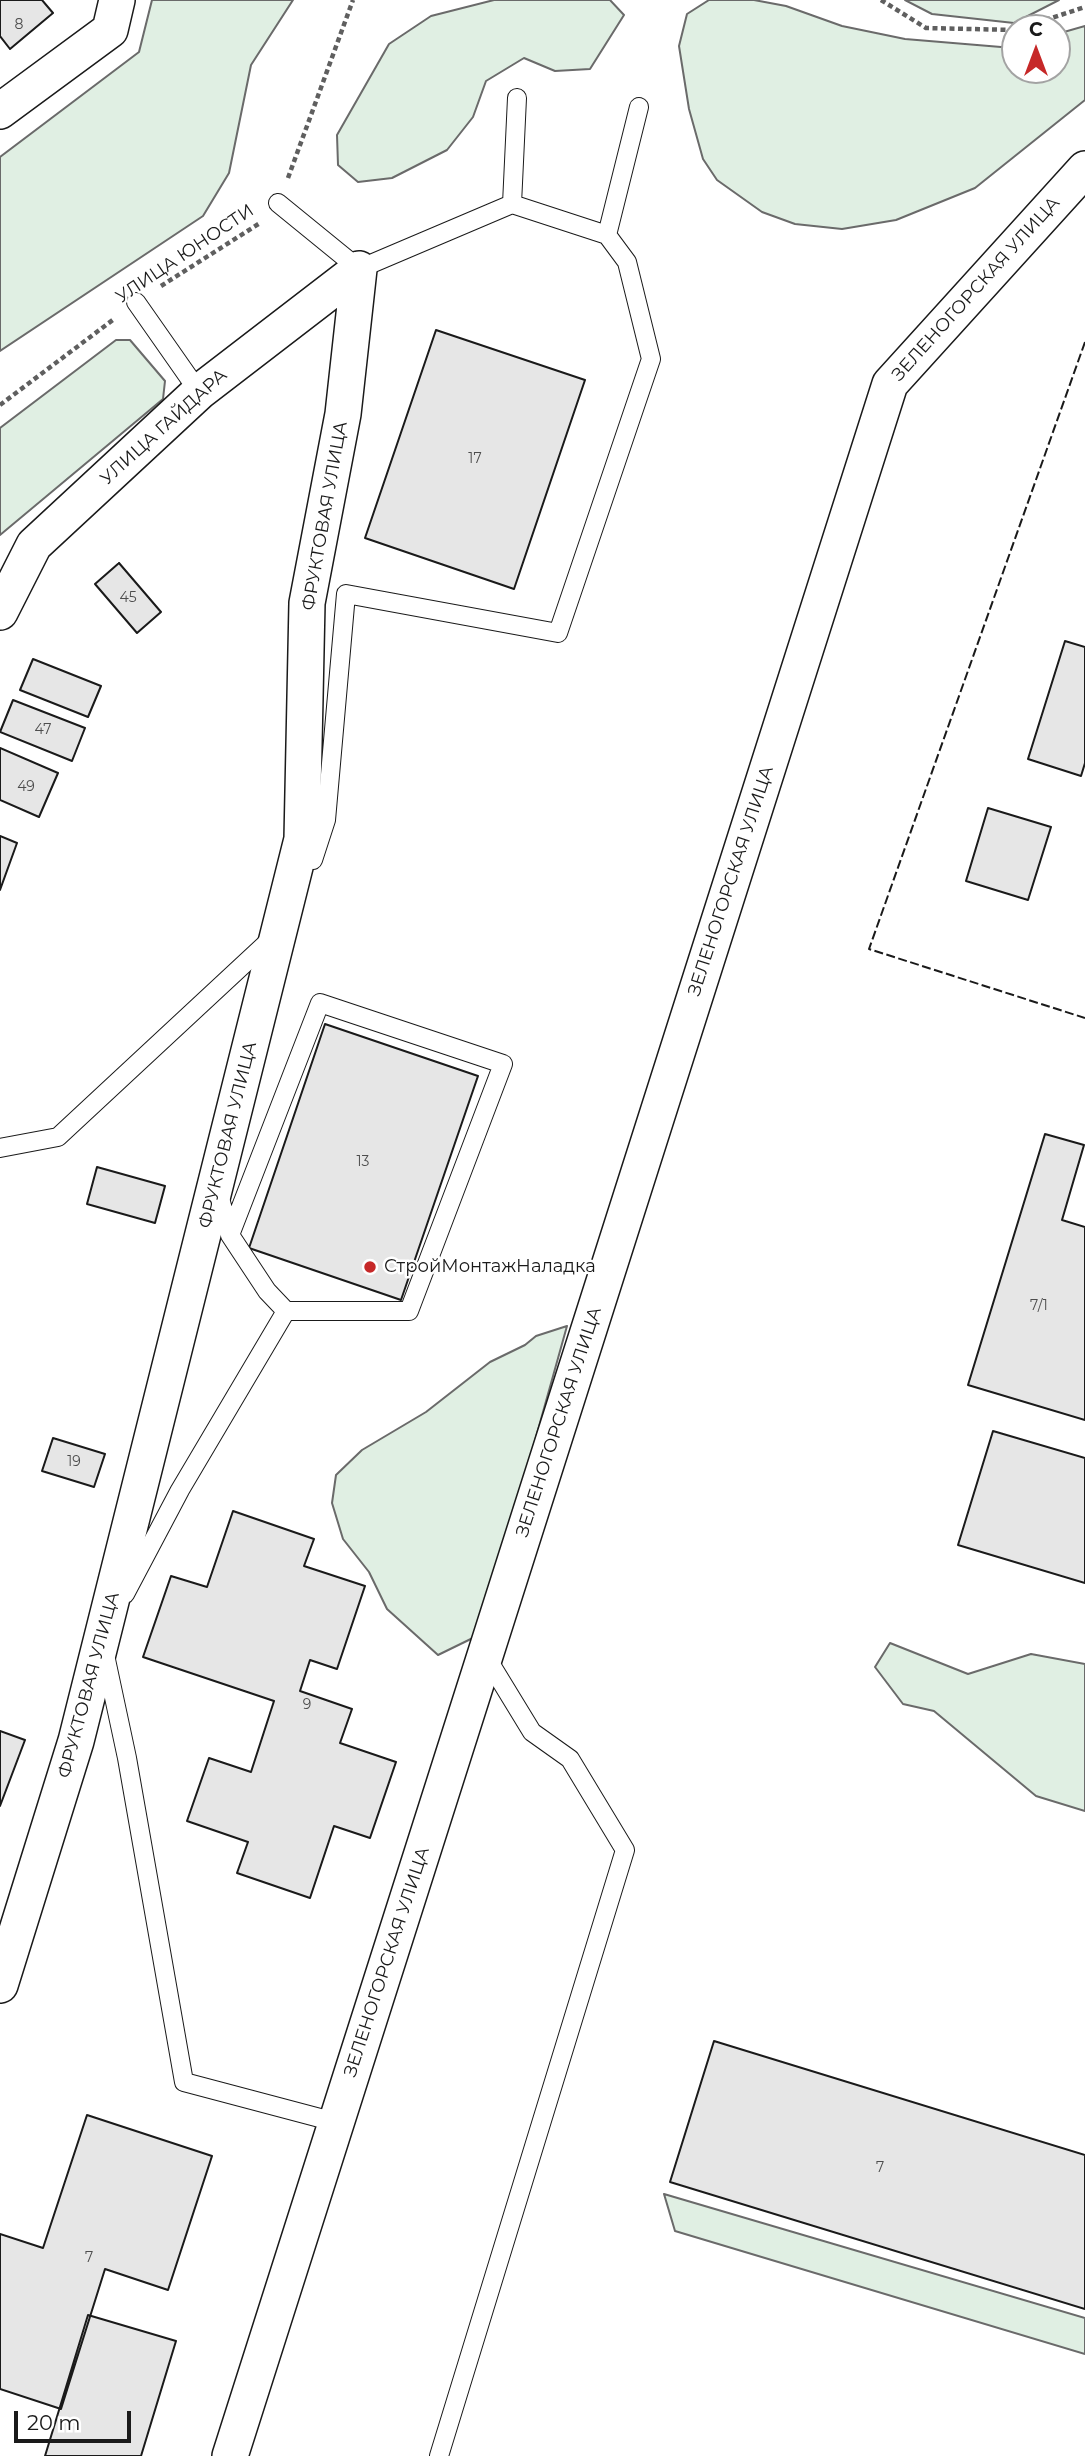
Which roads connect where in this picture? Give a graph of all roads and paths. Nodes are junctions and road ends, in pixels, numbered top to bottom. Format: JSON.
{"nodes":[{"id":1,"x":117,"y":0,"type":"edge"},
{"id":2,"x":353,"y":0,"type":"edge"},
{"id":3,"x":881,"y":0,"type":"edge"},
{"id":4,"x":1085,"y":7,"type":"edge"},
{"id":5,"x":1064,"y":14,"type":"edge"},
{"id":6,"x":1001,"y":30,"type":"edge"},
{"id":7,"x":517,"y":98,"type":"dead end"},
{"id":8,"x":639,"y":107,"type":"dead end"},
{"id":9,"x":0,"y":111,"type":"edge"},
{"id":10,"x":1085,"y":169,"type":"edge"},
{"id":11,"x":278,"y":203,"type":"junction"},
{"id":12,"x":512,"y":204,"type":"junction"},
{"id":13,"x":607,"y":235,"type":"junction"},
{"id":14,"x":359,"y":270,"type":"junction"},
{"id":15,"x":136,"y":302,"type":"junction"},
{"id":16,"x":199,"y":392,"type":"junction"},
{"id":17,"x":0,"y":405,"type":"edge"},
{"id":18,"x":0,"y":612,"type":"edge"},
{"id":19,"x":279,"y":932,"type":"junction"},
{"id":20,"x":0,"y":1148,"type":"edge"},
{"id":21,"x":216,"y":1184,"type":"junction"},
{"id":22,"x":230,"y":1235,"type":"junction"},
{"id":23,"x":286,"y":1311,"type":"junction"},
{"id":24,"x":102,"y":1639,"type":"junction"},
{"id":25,"x":485,"y":1655,"type":"junction"},
{"id":26,"x":0,"y":1985,"type":"edge"},
{"id":27,"x":335,"y":2122,"type":"junction"},
{"id":28,"x":230,"y":2456,"type":"edge"},
{"id":29,"x":439,"y":2456,"type":"edge"}],
"edges":[{"from":1,"to":9,"type":"street"},
{"from":2,"to":11,"type":"path","name":"УЛИЦА ЮНОСТИ"},
{"from":3,"to":6,"type":"path"},
{"from":4,"to":5,"type":"path"},
{"from":7,"to":12,"type":"lane"},
{"from":8,"to":13,"type":"lane"},
{"from":10,"to":25,"type":"street","name":"ЗЕЛЕНОГОРСКАЯ УЛИЦА"},
{"from":11,"to":14,"type":"lane"},
{"from":11,"to":15,"type":"path","name":"УЛИЦА ЮНОСТИ"},
{"from":12,"to":13,"type":"lane"},
{"from":12,"to":14,"type":"lane"},
{"from":13,"to":21,"type":"lane"},
{"from":14,"to":16,"type":"street","name":"УЛИЦА ГАЙДАРА"},
{"from":14,"to":19,"type":"street","name":"ФРУКТОВАЯ УЛИЦА"},
{"from":15,"to":16,"type":"lane"},
{"from":15,"to":17,"type":"path","name":"УЛИЦА ЮНОСТИ"},
{"from":16,"to":18,"type":"street","name":"УЛИЦА ГАЙДАРА"},
{"from":19,"to":20,"type":"lane"},
{"from":19,"to":21,"type":"street","name":"ФРУКТОВАЯ УЛИЦА"},
{"from":21,"to":22,"type":"lane"},
{"from":21,"to":24,"type":"street","name":"ФРУКТОВАЯ УЛИЦА"},
{"from":22,"to":23,"type":"lane"},
{"from":22,"to":23,"type":"lane"},
{"from":23,"to":24,"type":"lane"},
{"from":24,"to":26,"type":"street","name":"ФРУКТОВАЯ УЛИЦА"},
{"from":24,"to":27,"type":"lane"},
{"from":25,"to":27,"type":"street","name":"ЗЕЛЕНОГОРСКАЯ УЛИЦА"},
{"from":25,"to":29,"type":"lane"},
{"from":27,"to":28,"type":"street","name":"ЗЕЛЕНОГОРСКАЯ УЛИЦА"}]}
